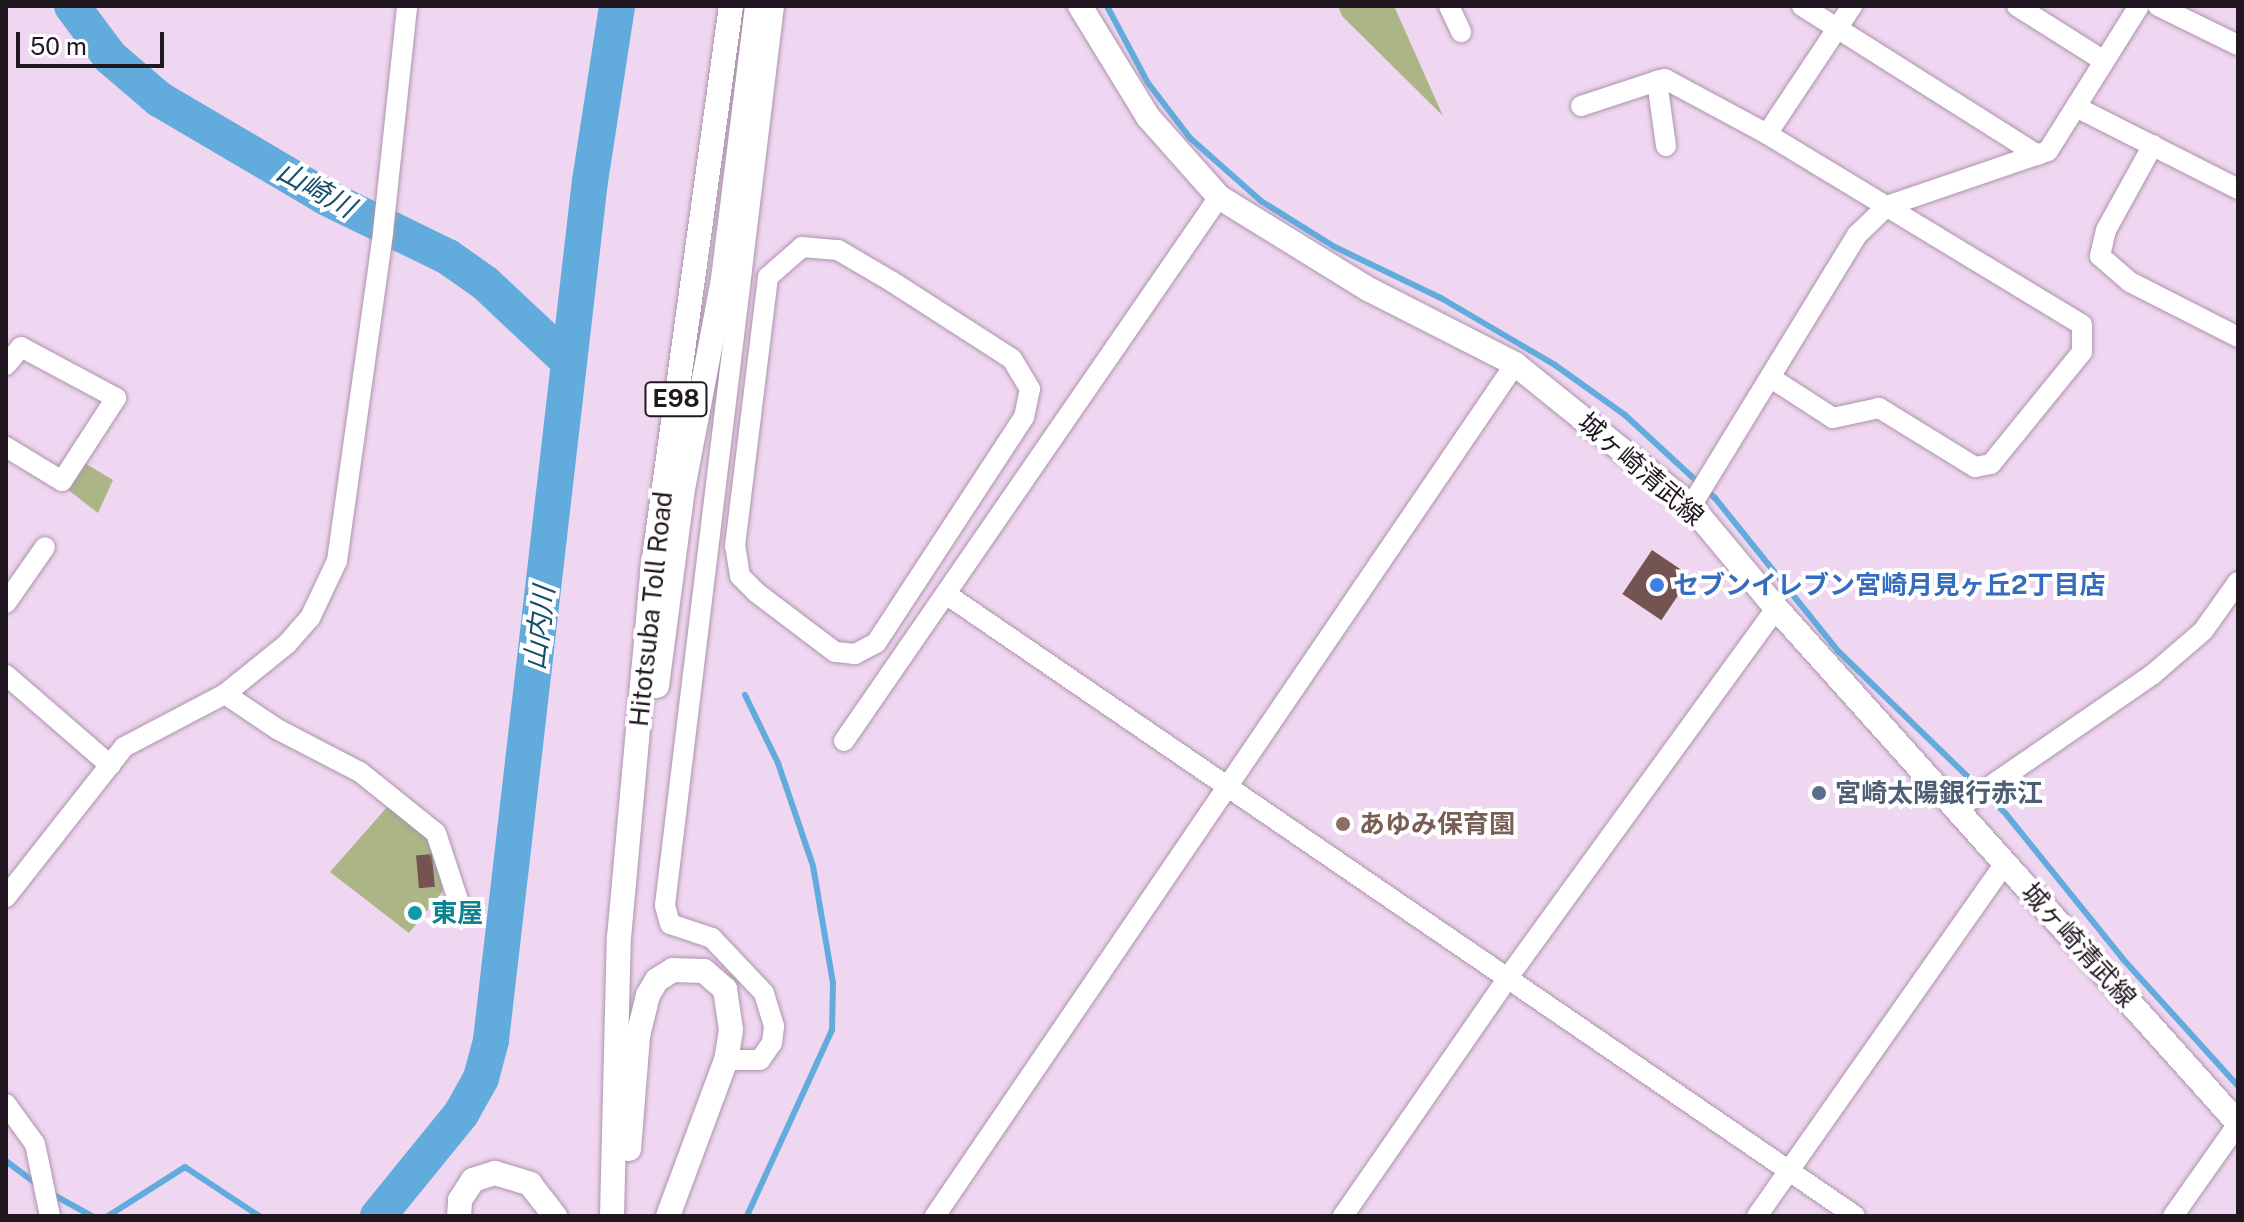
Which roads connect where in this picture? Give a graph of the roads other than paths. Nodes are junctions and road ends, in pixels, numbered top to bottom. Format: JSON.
{"nodes":[{"id":1,"x":407,"y":6,"type":"edge"},
{"id":2,"x":731,"y":6,"type":"edge"},
{"id":3,"x":757,"y":6,"type":"edge"},
{"id":4,"x":774,"y":6,"type":"edge"},
{"id":5,"x":1080,"y":6,"type":"edge"},
{"id":6,"x":1449,"y":6,"type":"edge"},
{"id":7,"x":1802,"y":6,"type":"edge"},
{"id":8,"x":1852,"y":6,"type":"edge"},
{"id":9,"x":2017,"y":6,"type":"edge"},
{"id":10,"x":2139,"y":6,"type":"edge"},
{"id":11,"x":2158,"y":6,"type":"edge"},
{"id":12,"x":1839,"y":28,"type":"junction"},
{"id":13,"x":1461,"y":32,"type":"dead end"},
{"id":14,"x":2238,"y":45,"type":"edge"},
{"id":15,"x":2104,"y":61,"type":"junction"},
{"id":16,"x":1657,"y":81,"type":"junction"},
{"id":17,"x":1581,"y":106,"type":"dead end"},
{"id":18,"x":2076,"y":107,"type":"junction"},
{"id":19,"x":1767,"y":134,"type":"junction"},
{"id":20,"x":2153,"y":145,"type":"junction"},
{"id":21,"x":1666,"y":146,"type":"dead end"},
{"id":22,"x":2038,"y":155,"type":"junction"},
{"id":23,"x":2238,"y":189,"type":"edge"},
{"id":24,"x":1219,"y":197,"type":"junction"},
{"id":25,"x":1887,"y":206,"type":"junction"},
{"id":26,"x":2238,"y":337,"type":"edge"},
{"id":27,"x":1515,"y":364,"type":"junction"},
{"id":28,"x":6,"y":365,"type":"edge"},
{"id":29,"x":1771,"y":378,"type":"junction"},
{"id":30,"x":6,"y":447,"type":"edge"},
{"id":31,"x":1693,"y":502,"type":"junction"},
{"id":32,"x":45,"y":547,"type":"dead end"},
{"id":33,"x":934,"y":553,"type":"junction"},
{"id":34,"x":960,"y":573,"type":"junction"},
{"id":35,"x":2238,"y":582,"type":"edge"},
{"id":36,"x":946,"y":594,"type":"junction"},
{"id":37,"x":6,"y":603,"type":"edge"},
{"id":38,"x":1776,"y":608,"type":"junction"},
{"id":39,"x":6,"y":675,"type":"edge"},
{"id":40,"x":225,"y":694,"type":"junction"},
{"id":41,"x":844,"y":741,"type":"dead end"},
{"id":42,"x":110,"y":765,"type":"junction"},
{"id":43,"x":1223,"y":786,"type":"junction"},
{"id":44,"x":632,"y":793,"type":"junction"},
{"id":45,"x":1964,"y":805,"type":"junction"},
{"id":46,"x":2005,"y":863,"type":"junction"},
{"id":47,"x":6,"y":897,"type":"edge"},
{"id":48,"x":458,"y":900,"type":"dead end"},
{"id":49,"x":1509,"y":976,"type":"junction"},
{"id":50,"x":726,"y":1060,"type":"junction"},
{"id":51,"x":6,"y":1104,"type":"edge"},
{"id":52,"x":2238,"y":1123,"type":"edge"},
{"id":53,"x":1788,"y":1169,"type":"junction"},
{"id":54,"x":50,"y":1216,"type":"edge"},
{"id":55,"x":459,"y":1216,"type":"edge"},
{"id":56,"x":555,"y":1216,"type":"edge"},
{"id":57,"x":612,"y":1216,"type":"edge"},
{"id":58,"x":623,"y":1216,"type":"edge"},
{"id":59,"x":668,"y":1216,"type":"edge"},
{"id":60,"x":935,"y":1216,"type":"edge"},
{"id":61,"x":1343,"y":1216,"type":"edge"},
{"id":62,"x":1757,"y":1216,"type":"edge"},
{"id":63,"x":1855,"y":1216,"type":"edge"},
{"id":64,"x":2173,"y":1216,"type":"edge"}],
"edges":[{"from":1,"to":40,"type":"street"},
{"from":2,"to":44,"type":"main road","name":"Hitotsuba Toll Road","number":"E98"},
{"from":3,"to":44,"type":"main road"},
{"from":4,"to":50,"type":"street"},
{"from":5,"to":24,"type":"main road","name":"城ヶ崎清武線"},
{"from":6,"to":13,"type":"street"},
{"from":7,"to":12,"type":"street"},
{"from":8,"to":12,"type":"street"},
{"from":9,"to":15,"type":"street"},
{"from":10,"to":15,"type":"street"},
{"from":11,"to":14,"type":"street"},
{"from":12,"to":19,"type":"street"},
{"from":12,"to":22,"type":"street"},
{"from":15,"to":18,"type":"street"},
{"from":16,"to":17,"type":"street"},
{"from":16,"to":19,"type":"street"},
{"from":16,"to":21,"type":"street"},
{"from":18,"to":20,"type":"street"},
{"from":18,"to":22,"type":"street"},
{"from":19,"to":25,"type":"street"},
{"from":20,"to":23,"type":"street"},
{"from":20,"to":26,"type":"street"},
{"from":22,"to":25,"type":"street"},
{"from":24,"to":27,"type":"main road","name":"城ヶ崎清武線"},
{"from":24,"to":34,"type":"street"},
{"from":25,"to":29,"type":"street"},
{"from":25,"to":29,"type":"street"},
{"from":27,"to":31,"type":"main road","name":"城ヶ崎清武線"},
{"from":27,"to":43,"type":"street"},
{"from":28,"to":30,"type":"street"},
{"from":29,"to":31,"type":"street"},
{"from":31,"to":38,"type":"main road","name":"城ヶ崎清武線"},
{"from":32,"to":37,"type":"street"},
{"from":33,"to":33,"type":"street"},
{"from":33,"to":34,"type":"street"},
{"from":34,"to":36,"type":"street"},
{"from":35,"to":45,"type":"street"},
{"from":36,"to":41,"type":"street"},
{"from":36,"to":43,"type":"street"},
{"from":38,"to":45,"type":"main road","name":"城ヶ崎清武線"},
{"from":38,"to":49,"type":"street"},
{"from":39,"to":42,"type":"street"},
{"from":40,"to":42,"type":"street"},
{"from":40,"to":48,"type":"street"},
{"from":42,"to":47,"type":"street"},
{"from":43,"to":49,"type":"street"},
{"from":43,"to":60,"type":"street"},
{"from":44,"to":57,"type":"main road","name":"Hitotsuba Toll Road","number":"E98"},
{"from":45,"to":46,"type":"main road","name":"城ヶ崎清武線"},
{"from":46,"to":52,"type":"main road","name":"城ヶ崎清武線"},
{"from":46,"to":53,"type":"street"},
{"from":49,"to":53,"type":"street"},
{"from":49,"to":61,"type":"street"},
{"from":50,"to":58,"type":"main road"},
{"from":50,"to":59,"type":"main road"},
{"from":51,"to":54,"type":"street"},
{"from":52,"to":64,"type":"street"},
{"from":53,"to":62,"type":"street"},
{"from":53,"to":63,"type":"street"},
{"from":55,"to":56,"type":"main road"}]}
